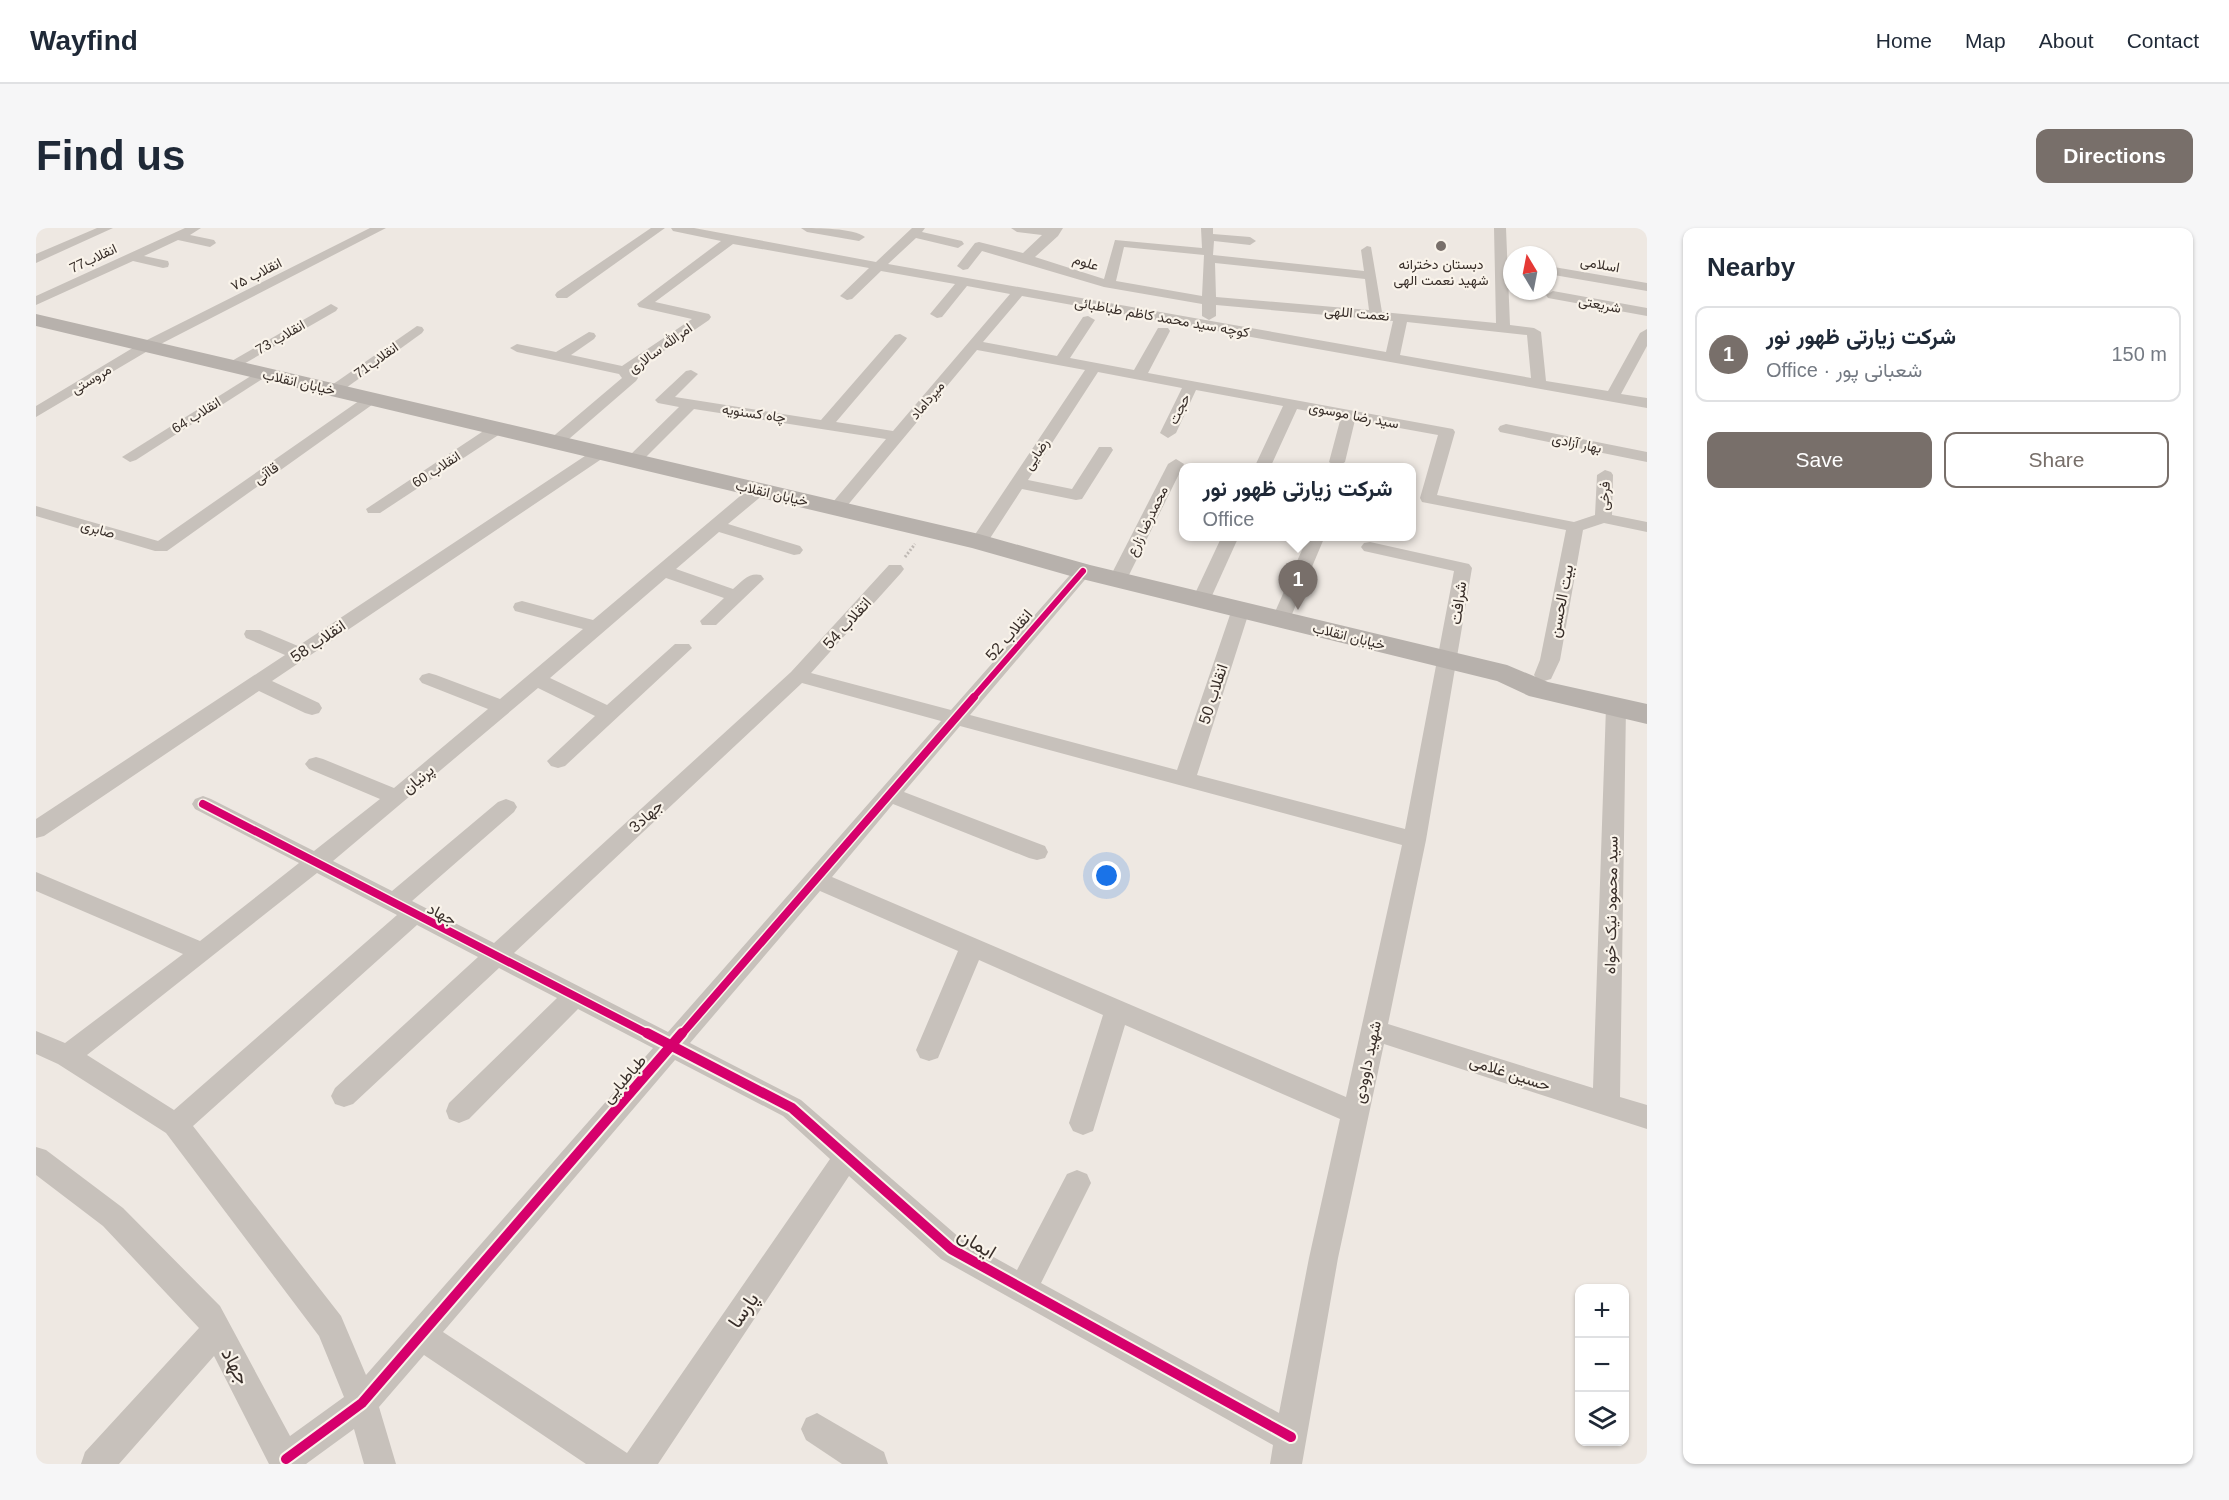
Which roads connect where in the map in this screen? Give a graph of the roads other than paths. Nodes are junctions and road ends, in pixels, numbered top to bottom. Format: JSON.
{"nodes":[{"id":1,"x":107,"y":228,"type":"edge"},
{"id":2,"x":195,"y":228,"type":"edge"},
{"id":3,"x":380,"y":228,"type":"edge"},
{"id":4,"x":659,"y":228,"type":"edge"},
{"id":5,"x":677,"y":228,"type":"edge"},
{"id":6,"x":807,"y":228,"type":"edge"},
{"id":7,"x":870,"y":228,"type":"edge"},
{"id":8,"x":1017,"y":228,"type":"edge"},
{"id":9,"x":1500,"y":228,"type":"edge"},
{"id":10,"x":1056,"y":230,"type":"edge"},
{"id":11,"x":917,"y":231,"type":"edge"},
{"id":12,"x":713,"y":232,"type":"edge"},
{"id":13,"x":1207,"y":232,"type":"edge"},
{"id":14,"x":176,"y":236,"type":"junction"},
{"id":15,"x":859,"y":237,"type":"junction"},
{"id":16,"x":731,"y":240,"type":"junction"},
{"id":17,"x":1250,"y":241,"type":"dead end"},
{"id":18,"x":210,"y":243,"type":"dead end"},
{"id":19,"x":958,"y":244,"type":"dead end"},
{"id":20,"x":1503,"y":246,"type":"edge"},
{"id":21,"x":1367,"y":250,"type":"dead end"},
{"id":22,"x":1208,"y":255,"type":"junction"},
{"id":23,"x":131,"y":257,"type":"junction"},
{"id":24,"x":833,"y":258,"type":"junction"},
{"id":25,"x":1026,"y":258,"type":"junction"},
{"id":26,"x":36,"y":259,"type":"edge"},
{"id":27,"x":1289,"y":262,"type":"junction"},
{"id":28,"x":163,"y":264,"type":"dead end"},
{"id":29,"x":963,"y":266,"type":"dead end"},
{"id":30,"x":881,"y":267,"type":"junction"},
{"id":31,"x":1557,"y":272,"type":"edge"},
{"id":32,"x":1371,"y":276,"type":"junction"},
{"id":33,"x":963,"y":282,"type":"junction"},
{"id":34,"x":1289,"y":282,"type":"dead end"},
{"id":35,"x":1109,"y":284,"type":"junction"},
{"id":36,"x":1647,"y":287,"type":"edge"},
{"id":37,"x":1019,"y":291,"type":"junction"},
{"id":38,"x":562,"y":295,"type":"dead end"},
{"id":39,"x":847,"y":296,"type":"dead end"},
{"id":40,"x":1312,"y":296,"type":"dead end"},
{"id":41,"x":1557,"y":296,"type":"edge"},
{"id":42,"x":1504,"y":300,"type":"edge"},
{"id":43,"x":1211,"y":301,"type":"junction"},
{"id":44,"x":331,"y":308,"type":"dead end"},
{"id":45,"x":1375,"y":309,"type":"junction"},
{"id":46,"x":1647,"y":312,"type":"edge"},
{"id":47,"x":937,"y":314,"type":"dead end"},
{"id":48,"x":36,"y":315,"type":"edge"},
{"id":49,"x":1401,"y":317,"type":"junction"},
{"id":50,"x":1088,"y":320,"type":"dead end"},
{"id":51,"x":1208,"y":325,"type":"junction"},
{"id":52,"x":1503,"y":328,"type":"junction"},
{"id":53,"x":417,"y":330,"type":"dead end"},
{"id":54,"x":1163,"y":331,"type":"dead end"},
{"id":55,"x":1647,"y":333,"type":"edge"},
{"id":56,"x":589,"y":336,"type":"dead end"},
{"id":57,"x":900,"y":338,"type":"dead end"},
{"id":58,"x":974,"y":345,"type":"junction"},
{"id":59,"x":146,"y":346,"type":"junction"},
{"id":60,"x":517,"y":348,"type":"dead end"},
{"id":61,"x":559,"y":357,"type":"junction"},
{"id":62,"x":1392,"y":358,"type":"junction"},
{"id":63,"x":1061,"y":361,"type":"junction"},
{"id":64,"x":230,"y":366,"type":"junction"},
{"id":65,"x":1094,"y":367,"type":"junction"},
{"id":66,"x":624,"y":371,"type":"junction"},
{"id":67,"x":262,"y":373,"type":"junction"},
{"id":68,"x":691,"y":374,"type":"dead end"},
{"id":69,"x":1139,"y":375,"type":"junction"},
{"id":70,"x":1539,"y":384,"type":"junction"},
{"id":71,"x":1191,"y":385,"type":"junction"},
{"id":72,"x":334,"y":390,"type":"junction"},
{"id":73,"x":1612,"y":397,"type":"junction"},
{"id":74,"x":371,"y":399,"type":"junction"},
{"id":75,"x":1647,"y":403,"type":"edge"},
{"id":76,"x":690,"y":404,"type":"junction"},
{"id":77,"x":1292,"y":404,"type":"junction"},
{"id":78,"x":36,"y":412,"type":"edge"},
{"id":79,"x":1349,"y":414,"type":"junction"},
{"id":80,"x":826,"y":424,"type":"junction"},
{"id":81,"x":498,"y":429,"type":"junction"},
{"id":82,"x":1506,"y":429,"type":"dead end"},
{"id":83,"x":1168,"y":433,"type":"dead end"},
{"id":84,"x":896,"y":436,"type":"junction"},
{"id":85,"x":556,"y":442,"type":"junction"},
{"id":86,"x":1105,"y":450,"type":"dead end"},
{"id":87,"x":600,"y":453,"type":"junction"},
{"id":88,"x":130,"y":457,"type":"dead end"},
{"id":89,"x":1647,"y":458,"type":"edge"},
{"id":90,"x":634,"y":460,"type":"junction"},
{"id":91,"x":1337,"y":462,"type":"dead end"},
{"id":92,"x":1264,"y":463,"type":"edge"},
{"id":93,"x":1176,"y":464,"type":"dead end"},
{"id":94,"x":1605,"y":475,"type":"dead end"},
{"id":95,"x":1017,"y":483,"type":"junction"},
{"id":96,"x":758,"y":490,"type":"junction"},
{"id":97,"x":836,"y":508,"type":"junction"},
{"id":98,"x":374,"y":509,"type":"dead end"},
{"id":99,"x":36,"y":512,"type":"edge"},
{"id":100,"x":1603,"y":518,"type":"junction"},
{"id":101,"x":716,"y":526,"type":"junction"},
{"id":102,"x":1575,"y":527,"type":"junction"},
{"id":103,"x":1647,"y":527,"type":"edge"},
{"id":104,"x":1228,"y":541,"type":"edge"},
{"id":105,"x":1315,"y":541,"type":"edge"},
{"id":106,"x":979,"y":542,"type":"junction"},
{"id":107,"x":161,"y":547,"type":"joint"},
{"id":108,"x":1370,"y":547,"type":"dead end"},
{"id":109,"x":794,"y":550,"type":"dead end"},
{"id":110,"x":895,"y":569,"type":"road end"},
{"id":111,"x":663,"y":571,"type":"junction"},
{"id":112,"x":1083,"y":571,"type":"junction"},
{"id":113,"x":755,"y":579,"type":"dead end"},
{"id":114,"x":1119,"y":579,"type":"junction"},
{"id":115,"x":736,"y":596,"type":"junction"},
{"id":116,"x":1201,"y":600,"type":"junction"},
{"id":117,"x":522,"y":607,"type":"dead end"},
{"id":118,"x":1241,"y":609,"type":"junction"},
{"id":119,"x":1281,"y":619,"type":"junction"},
{"id":120,"x":709,"y":621,"type":"dead end"},
{"id":121,"x":597,"y":627,"type":"junction"},
{"id":122,"x":253,"y":634,"type":"dead end"},
{"id":123,"x":682,"y":648,"type":"dead end"},
{"id":124,"x":300,"y":654,"type":"junction"},
{"id":125,"x":1449,"y":660,"type":"junction"},
{"id":126,"x":1507,"y":674,"type":"junction"},
{"id":127,"x":1544,"y":675,"type":"junction"},
{"id":128,"x":798,"y":676,"type":"junction"},
{"id":129,"x":429,"y":679,"type":"dead end"},
{"id":130,"x":536,"y":679,"type":"junction"},
{"id":131,"x":257,"y":682,"type":"junction"},
{"id":132,"x":1647,"y":691,"type":"edge"},
{"id":133,"x":1647,"y":699,"type":"edge"},
{"id":134,"x":1617,"y":700,"type":"junction"},
{"id":135,"x":503,"y":707,"type":"junction"},
{"id":136,"x":312,"y":708,"type":"dead end"},
{"id":137,"x":609,"y":714,"type":"junction"},
{"id":138,"x":1647,"y":714,"type":"edge"},
{"id":139,"x":955,"y":718,"type":"junction"},
{"id":140,"x":558,"y":761,"type":"dead end"},
{"id":141,"x":316,"y":764,"type":"dead end"},
{"id":142,"x":1185,"y":779,"type":"junction"},
{"id":143,"x":888,"y":794,"type":"junction"},
{"id":144,"x":397,"y":797,"type":"junction"},
{"id":145,"x":203,"y":804,"type":"dead end"},
{"id":146,"x":506,"y":807,"type":"dead end"},
{"id":147,"x":36,"y":830,"type":"edge"},
{"id":148,"x":1415,"y":840,"type":"junction"},
{"id":149,"x":1037,"y":852,"type":"dead end"},
{"id":150,"x":317,"y":862,"type":"junction"},
{"id":151,"x":815,"y":879,"type":"junction"},
{"id":152,"x":36,"y":881,"type":"edge"},
{"id":153,"x":404,"y":909,"type":"junction"},
{"id":154,"x":972,"y":947,"type":"junction"},
{"id":155,"x":203,"y":952,"type":"junction"},
{"id":156,"x":494,"y":955,"type":"junction"},
{"id":157,"x":574,"y":997,"type":"junction"},
{"id":158,"x":1117,"y":1010,"type":"junction"},
{"id":159,"x":1374,"y":1030,"type":"junction"},
{"id":160,"x":36,"y":1042,"type":"edge"},
{"id":161,"x":670,"y":1047,"type":"junction"},
{"id":162,"x":929,"y":1050,"type":"dead end"},
{"id":163,"x":68,"y":1056,"type":"junction"},
{"id":164,"x":344,"y":1096,"type":"dead end"},
{"id":165,"x":1606,"y":1104,"type":"junction"},
{"id":166,"x":459,"y":1111,"type":"dead end"},
{"id":167,"x":1355,"y":1113,"type":"junction"},
{"id":168,"x":1647,"y":1117,"type":"edge"},
{"id":169,"x":1083,"y":1123,"type":"dead end"},
{"id":170,"x":176,"y":1125,"type":"junction"},
{"id":171,"x":846,"y":1156,"type":"junction"},
{"id":172,"x":36,"y":1159,"type":"edge"},
{"id":173,"x":1077,"y":1183,"type":"dead end"},
{"id":174,"x":1023,"y":1288,"type":"junction"},
{"id":175,"x":217,"y":1330,"type":"junction"},
{"id":176,"x":420,"y":1335,"type":"junction"},
{"id":177,"x":362,"y":1403,"type":"junction"},
{"id":178,"x":817,"y":1428,"type":"dead end"},
{"id":179,"x":1288,"y":1450,"type":"edge"},
{"id":180,"x":287,"y":1461,"type":"edge"},
{"id":181,"x":608,"y":1462,"type":"edge"},
{"id":182,"x":97,"y":1464,"type":"edge"},
{"id":183,"x":380,"y":1464,"type":"edge"},
{"id":184,"x":639,"y":1464,"type":"edge"},
{"id":185,"x":872,"y":1464,"type":"edge"}],
"edges":[{"from":1,"to":26,"type":"street"},
{"from":2,"to":14,"type":"street","name":"انقلاب77"},
{"from":3,"to":59,"type":"street","name":"انقلاب ۷۵"},
{"from":4,"to":38,"type":"street"},
{"from":5,"to":12,"type":"street","name":"کوچه سید محمد کاظم طباطبائی"},
{"from":6,"to":15,"type":"street"},
{"from":7,"to":15,"type":"street"},
{"from":8,"to":10,"type":"street"},
{"from":9,"to":20,"type":"street"},
{"from":10,"to":25,"type":"street"},
{"from":11,"to":19,"type":"street"},
{"from":11,"to":30,"type":"street"},
{"from":12,"to":16,"type":"street","name":"کوچه سید محمد کاظم طباطبائی"},
{"from":13,"to":17,"type":"street"},
{"from":13,"to":22,"type":"street"},
{"from":14,"to":18,"type":"street"},
{"from":14,"to":23,"type":"street","name":"انقلاب77"},
{"from":15,"to":24,"type":"street"},
{"from":16,"to":24,"type":"street","name":"کوچه سید محمد کاظم طباطبائی"},
{"from":16,"to":66,"type":"street","name":"امرالله سالاری"},
{"from":21,"to":32,"type":"street"},
{"from":22,"to":27,"type":"street"},
{"from":22,"to":35,"type":"street"},
{"from":22,"to":43,"type":"street"},
{"from":23,"to":28,"type":"street"},
{"from":23,"to":48,"type":"street","name":"انقلاب77"},
{"from":24,"to":30,"type":"street","name":"کوچه سید محمد کاظم طباطبائی"},
{"from":25,"to":29,"type":"street","name":"علوم"},
{"from":25,"to":35,"type":"street","name":"علوم"},
{"from":27,"to":32,"type":"street"},
{"from":27,"to":34,"type":"street"},
{"from":30,"to":33,"type":"street","name":"کوچه سید محمد کاظم طباطبائی"},
{"from":30,"to":39,"type":"street"},
{"from":31,"to":36,"type":"street","name":"اسلامی"},
{"from":32,"to":45,"type":"street"},
{"from":33,"to":37,"type":"street","name":"کوچه سید محمد کاظم طباطبائی"},
{"from":33,"to":47,"type":"street"},
{"from":35,"to":43,"type":"street","name":"علوم"},
{"from":37,"to":51,"type":"street","name":"کوچه سید محمد کاظم طباطبائی"},
{"from":37,"to":58,"type":"street","name":"میرداماد"},
{"from":40,"to":45,"type":"street"},
{"from":41,"to":46,"type":"street","name":"شریعتی"},
{"from":42,"to":52,"type":"street"},
{"from":43,"to":45,"type":"street","name":"نعمت اللهی"},
{"from":43,"to":51,"type":"street"},
{"from":44,"to":64,"type":"street","name":"انقلاب 73"},
{"from":45,"to":49,"type":"street","name":"نعمت اللهی"},
{"from":48,"to":59,"type":"main road","name":"خیابان انقلاب"},
{"from":49,"to":52,"type":"street","name":"نعمت اللهی"},
{"from":49,"to":62,"type":"street"},
{"from":50,"to":63,"type":"street"},
{"from":51,"to":62,"type":"street","name":"کوچه سید محمد کاظم طباطبائی"},
{"from":52,"to":70,"type":"street","name":"نعمت اللهی"},
{"from":53,"to":72,"type":"street","name":"انقلاب71"},
{"from":54,"to":69,"type":"street"},
{"from":55,"to":73,"type":"street"},
{"from":56,"to":61,"type":"street"},
{"from":57,"to":80,"type":"street"},
{"from":58,"to":63,"type":"street","name":"سید رضا موسوی"},
{"from":58,"to":84,"type":"street","name":"میرداماد"},
{"from":59,"to":64,"type":"main road","name":"خیابان انقلاب"},
{"from":59,"to":78,"type":"street","name":"مروستی"},
{"from":60,"to":61,"type":"street"},
{"from":61,"to":66,"type":"street"},
{"from":62,"to":70,"type":"street","name":"کوچه سید محمد کاظم طباطبائی"},
{"from":63,"to":65,"type":"street","name":"سید رضا موسوی"},
{"from":64,"to":67,"type":"main road","name":"خیابان انقلاب"},
{"from":65,"to":69,"type":"street","name":"سید رضا موسوی"},
{"from":65,"to":95,"type":"street","name":"رضایی"},
{"from":66,"to":85,"type":"street","name":"امرالله سالاری"},
{"from":67,"to":72,"type":"main road","name":"خیابان انقلاب"},
{"from":67,"to":88,"type":"street","name":"انقلاب 64"},
{"from":68,"to":76,"type":"street","name":"چاه کسنویه"},
{"from":69,"to":71,"type":"street","name":"سید رضا موسوی"},
{"from":70,"to":73,"type":"street","name":"کوچه سید محمد کاظم طباطبائی"},
{"from":71,"to":77,"type":"street","name":"سید رضا موسوی"},
{"from":71,"to":83,"type":"street","name":"حجت"},
{"from":72,"to":74,"type":"main road","name":"خیابان انقلاب"},
{"from":73,"to":75,"type":"street","name":"کوچه سید محمد کاظم طباطبائی"},
{"from":74,"to":81,"type":"main road","name":"خیابان انقلاب"},
{"from":74,"to":107,"type":"street","name":"قاآنی"},
{"from":76,"to":80,"type":"street","name":"چاه کسنویه"},
{"from":76,"to":90,"type":"street"},
{"from":77,"to":79,"type":"street","name":"سید رضا موسوی"},
{"from":77,"to":92,"type":"street"},
{"from":79,"to":91,"type":"street"},
{"from":79,"to":102,"type":"street","name":"سید رضا موسوی"},
{"from":80,"to":84,"type":"street","name":"چاه کسنویه"},
{"from":81,"to":85,"type":"main road","name":"خیابان انقلاب"},
{"from":81,"to":98,"type":"street","name":"انقلاب 60"},
{"from":82,"to":89,"type":"street","name":"بهار آزادی"},
{"from":84,"to":97,"type":"street","name":"میرداماد"},
{"from":85,"to":87,"type":"main road","name":"خیابان انقلاب"},
{"from":86,"to":95,"type":"street"},
{"from":87,"to":90,"type":"main road","name":"خیابان انقلاب"},
{"from":87,"to":124,"type":"street","name":"انقلاب 58"},
{"from":90,"to":96,"type":"main road","name":"خیابان انقلاب"},
{"from":93,"to":114,"type":"street","name":"محمدرضا زارع"},
{"from":94,"to":100,"type":"street","name":"فرخی"},
{"from":95,"to":106,"type":"street","name":"رضایی"},
{"from":96,"to":97,"type":"main road","name":"خیابان انقلاب"},
{"from":96,"to":101,"type":"street","name":"پرنیان"},
{"from":97,"to":106,"type":"main road","name":"خیابان انقلاب"},
{"from":99,"to":107,"type":"street","name":"صابری"},
{"from":100,"to":102,"type":"street","name":"سید رضا موسوی"},
{"from":100,"to":103,"type":"street","name":"سید رضا موسوی"},
{"from":101,"to":109,"type":"street"},
{"from":101,"to":111,"type":"street","name":"پرنیان"},
{"from":102,"to":127,"type":"street","name":"بیت الحسن"},
{"from":104,"to":116,"type":"street"},
{"from":105,"to":119,"type":"street"},
{"from":106,"to":112,"type":"main road","name":"خیابان انقلاب"},
{"from":108,"to":125,"type":"street","name":"شرافت"},
{"from":110,"to":128,"type":"street","name":"اتقلاب 54"},
{"from":111,"to":115,"type":"street"},
{"from":111,"to":121,"type":"street","name":"پرنیان"},
{"from":112,"to":114,"type":"main road","name":"خیابان انقلاب"},
{"from":112,"to":139,"type":"street","name":"انقلاب 52"},
{"from":113,"to":115,"type":"street"},
{"from":114,"to":116,"type":"main road","name":"خیابان انقلاب"},
{"from":115,"to":120,"type":"street"},
{"from":116,"to":118,"type":"main road","name":"خیابان انقلاب"},
{"from":117,"to":121,"type":"street"},
{"from":118,"to":119,"type":"main road","name":"خیابان انقلاب"},
{"from":118,"to":142,"type":"street","name":"انقلاب 50"},
{"from":119,"to":125,"type":"main road","name":"خیابان انقلاب"},
{"from":121,"to":130,"type":"street","name":"پرنیان"},
{"from":122,"to":124,"type":"street"},
{"from":123,"to":137,"type":"street"},
{"from":124,"to":131,"type":"street","name":"انقلاب 58"},
{"from":125,"to":126,"type":"main road","name":"خیابان انقلاب"},
{"from":125,"to":148,"type":"street","name":"شهید داوودی"},
{"from":126,"to":127,"type":"main road","name":"خیابان انقلاب"},
{"from":126,"to":134,"type":"main road","name":"خیابان انقلاب"},
{"from":127,"to":134,"type":"main road","name":"خیابان انقلاب"},
{"from":128,"to":139,"type":"street"},
{"from":128,"to":156,"type":"street","name":"جهاد3"},
{"from":129,"to":135,"type":"street"},
{"from":130,"to":135,"type":"street","name":"پرنیان"},
{"from":130,"to":137,"type":"street"},
{"from":131,"to":136,"type":"street"},
{"from":131,"to":147,"type":"street","name":"انقلاب 58"},
{"from":132,"to":134,"type":"main road"},
{"from":133,"to":134,"type":"main road","name":"خیابان انقلاب"},
{"from":134,"to":138,"type":"main road","name":"خیابان انقلاب"},
{"from":134,"to":165,"type":"street","name":"سید محمود نیک خواه"},
{"from":135,"to":144,"type":"street","name":"پرنیان"},
{"from":137,"to":140,"type":"street"},
{"from":139,"to":142,"type":"street"},
{"from":139,"to":143,"type":"street","name":"طباطبایی"},
{"from":141,"to":144,"type":"street"},
{"from":142,"to":148,"type":"street"},
{"from":143,"to":149,"type":"street"},
{"from":143,"to":151,"type":"street","name":"طباطبایی"},
{"from":144,"to":150,"type":"street","name":"پرنیان"},
{"from":145,"to":150,"type":"street","name":"جهاد"},
{"from":146,"to":153,"type":"street"},
{"from":148,"to":159,"type":"street","name":"شهید داوودی"},
{"from":150,"to":153,"type":"street","name":"جهاد"},
{"from":150,"to":155,"type":"street","name":"پرنیان"},
{"from":151,"to":154,"type":"street"},
{"from":151,"to":161,"type":"street","name":"طباطبایی"},
{"from":152,"to":155,"type":"street"},
{"from":153,"to":156,"type":"street","name":"جهاد"},
{"from":153,"to":170,"type":"street"},
{"from":154,"to":158,"type":"street"},
{"from":154,"to":162,"type":"street"},
{"from":155,"to":163,"type":"street","name":"پرنیان"},
{"from":156,"to":157,"type":"street","name":"جهاد"},
{"from":156,"to":164,"type":"street","name":"جهاد3"},
{"from":157,"to":161,"type":"street","name":"جهاد"},
{"from":157,"to":166,"type":"street"},
{"from":158,"to":167,"type":"street"},
{"from":158,"to":169,"type":"street"},
{"from":159,"to":165,"type":"street","name":"حسین غلامی"},
{"from":159,"to":167,"type":"street","name":"شهید داوودی"},
{"from":160,"to":163,"type":"street"},
{"from":161,"to":171,"type":"street","name":"ایمان"},
{"from":161,"to":176,"type":"street","name":"طباطبایی"},
{"from":163,"to":170,"type":"street"},
{"from":165,"to":168,"type":"street","name":"حسین غلامی"},
{"from":167,"to":179,"type":"street","name":"شهید داوودی"},
{"from":170,"to":177,"type":"street"},
{"from":171,"to":174,"type":"street","name":"ایمان"},
{"from":171,"to":184,"type":"street","name":"پارسا"},
{"from":172,"to":175,"type":"street","name":"جهاد"},
{"from":173,"to":174,"type":"street"},
{"from":174,"to":179,"type":"street","name":"ایمان"},
{"from":175,"to":180,"type":"street","name":"جهاد"},
{"from":175,"to":182,"type":"street"},
{"from":176,"to":177,"type":"street","name":"طباطبایی"},
{"from":176,"to":181,"type":"street"},
{"from":177,"to":180,"type":"street","name":"طباطبایی"},
{"from":177,"to":183,"type":"street"},
{"from":178,"to":185,"type":"street"}]}
